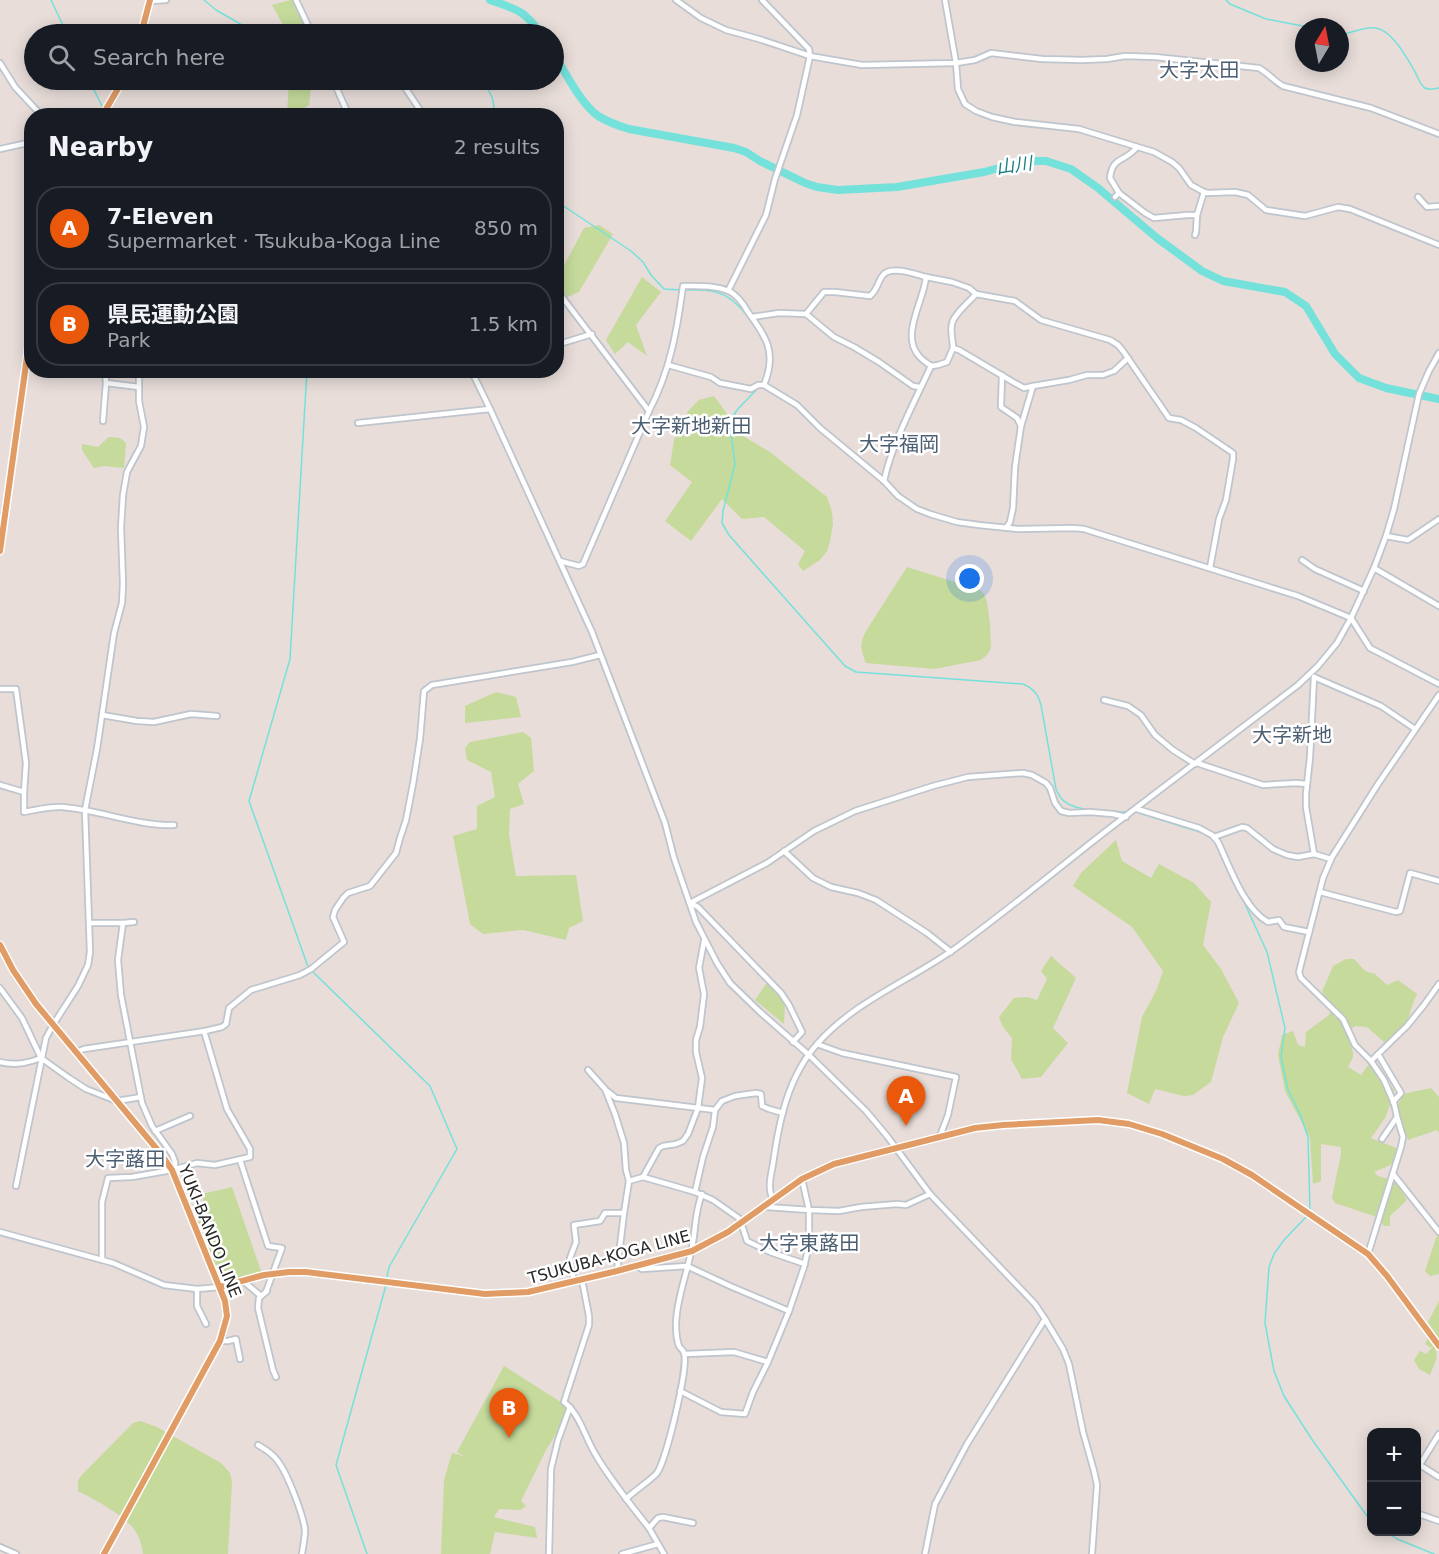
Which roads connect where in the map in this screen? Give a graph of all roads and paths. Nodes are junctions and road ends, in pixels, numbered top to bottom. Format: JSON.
{"nodes":[{"id":1,"x":150,"y":0,"type":"edge"},
{"id":2,"x":166,"y":0,"type":"edge"},
{"id":3,"x":296,"y":0,"type":"edge"},
{"id":4,"x":676,"y":0,"type":"edge"},
{"id":5,"x":762,"y":0,"type":"edge"},
{"id":6,"x":945,"y":0,"type":"edge"},
{"id":7,"x":144,"y":24,"type":"edge"},
{"id":8,"x":307,"y":24,"type":"edge"},
{"id":9,"x":810,"y":56,"type":"junction"},
{"id":10,"x":0,"y":63,"type":"edge"},
{"id":11,"x":956,"y":63,"type":"junction"},
{"id":12,"x":117,"y":90,"type":"edge"},
{"id":13,"x":337,"y":90,"type":"edge"},
{"id":14,"x":407,"y":90,"type":"edge"},
{"id":15,"x":35,"y":108,"type":"edge"},
{"id":16,"x":107,"y":108,"type":"edge"},
{"id":17,"x":345,"y":108,"type":"edge"},
{"id":18,"x":419,"y":108,"type":"edge"},
{"id":19,"x":1439,"y":134,"type":"edge"},
{"id":20,"x":24,"y":144,"type":"edge"},
{"id":21,"x":1137,"y":147,"type":"junction"},
{"id":22,"x":0,"y":149,"type":"edge"},
{"id":23,"x":1204,"y":192,"type":"junction"},
{"id":24,"x":1418,"y":197,"type":"dead end"},
{"id":25,"x":1439,"y":206,"type":"edge"},
{"id":26,"x":1197,"y":215,"type":"junction"},
{"id":27,"x":1195,"y":235,"type":"dead end"},
{"id":28,"x":1439,"y":244,"type":"edge"},
{"id":29,"x":926,"y":277,"type":"junction"},
{"id":30,"x":728,"y":291,"type":"junction"},
{"id":31,"x":976,"y":294,"type":"junction"},
{"id":32,"x":564,"y":299,"type":"edge"},
{"id":33,"x":806,"y":314,"type":"junction"},
{"id":34,"x":752,"y":317,"type":"junction"},
{"id":35,"x":591,"y":334,"type":"junction"},
{"id":36,"x":564,"y":342,"type":"edge"},
{"id":37,"x":953,"y":348,"type":"junction"},
{"id":38,"x":1439,"y":353,"type":"edge"},
{"id":39,"x":1128,"y":358,"type":"junction"},
{"id":40,"x":669,"y":365,"type":"junction"},
{"id":41,"x":931,"y":366,"type":"junction"},
{"id":42,"x":1002,"y":375,"type":"junction"},
{"id":43,"x":26,"y":378,"type":"edge"},
{"id":44,"x":106,"y":378,"type":"edge"},
{"id":45,"x":139,"y":378,"type":"edge"},
{"id":46,"x":475,"y":378,"type":"edge"},
{"id":47,"x":106,"y":383,"type":"junction"},
{"id":48,"x":764,"y":385,"type":"junction"},
{"id":49,"x":1033,"y":386,"type":"junction"},
{"id":50,"x":139,"y":387,"type":"junction"},
{"id":51,"x":920,"y":387,"type":"junction"},
{"id":52,"x":490,"y":409,"type":"junction"},
{"id":53,"x":649,"y":411,"type":"junction"},
{"id":54,"x":103,"y":422,"type":"dead end"},
{"id":55,"x":358,"y":423,"type":"dead end"},
{"id":56,"x":1021,"y":426,"type":"junction"},
{"id":57,"x":884,"y":481,"type":"junction"},
{"id":58,"x":1439,"y":519,"type":"edge"},
{"id":59,"x":1006,"y":528,"type":"junction"},
{"id":60,"x":1386,"y":536,"type":"junction"},
{"id":61,"x":0,"y":551,"type":"edge"},
{"id":62,"x":1302,"y":560,"type":"dead end"},
{"id":63,"x":560,"y":561,"type":"junction"},
{"id":64,"x":1210,"y":568,"type":"junction"},
{"id":65,"x":1374,"y":568,"type":"junction"},
{"id":66,"x":1364,"y":591,"type":"junction"},
{"id":67,"x":1439,"y":606,"type":"edge"},
{"id":68,"x":1351,"y":618,"type":"junction"},
{"id":69,"x":600,"y":655,"type":"junction"},
{"id":70,"x":1312,"y":675,"type":"junction"},
{"id":71,"x":1439,"y":684,"type":"edge"},
{"id":72,"x":0,"y":688,"type":"edge"},
{"id":73,"x":1439,"y":694,"type":"edge"},
{"id":74,"x":1104,"y":700,"type":"dead end"},
{"id":75,"x":102,"y":715,"type":"junction"},
{"id":76,"x":217,"y":716,"type":"dead end"},
{"id":77,"x":1415,"y":729,"type":"junction"},
{"id":78,"x":1196,"y":764,"type":"junction"},
{"id":79,"x":1307,"y":784,"type":"junction"},
{"id":80,"x":0,"y":785,"type":"edge"},
{"id":81,"x":24,"y":792,"type":"junction"},
{"id":82,"x":1137,"y":809,"type":"junction"},
{"id":83,"x":85,"y":810,"type":"junction"},
{"id":84,"x":1126,"y":817,"type":"junction"},
{"id":85,"x":174,"y":825,"type":"dead end"},
{"id":86,"x":1214,"y":837,"type":"junction"},
{"id":87,"x":784,"y":851,"type":"junction"},
{"id":88,"x":1314,"y":854,"type":"junction"},
{"id":89,"x":1331,"y":860,"type":"junction"},
{"id":90,"x":1439,"y":881,"type":"edge"},
{"id":91,"x":1320,"y":892,"type":"junction"},
{"id":92,"x":690,"y":903,"type":"junction"},
{"id":93,"x":134,"y":922,"type":"dead end"},
{"id":94,"x":89,"y":923,"type":"junction"},
{"id":95,"x":123,"y":923,"type":"junction"},
{"id":96,"x":1309,"y":932,"type":"junction"},
{"id":97,"x":704,"y":940,"type":"junction"},
{"id":98,"x":0,"y":945,"type":"edge"},
{"id":99,"x":951,"y":952,"type":"junction"},
{"id":100,"x":1439,"y":984,"type":"edge"},
{"id":101,"x":0,"y":988,"type":"edge"},
{"id":102,"x":53,"y":1025,"type":"junction"},
{"id":103,"x":204,"y":1031,"type":"junction"},
{"id":104,"x":131,"y":1041,"type":"junction"},
{"id":105,"x":793,"y":1042,"type":"junction"},
{"id":106,"x":817,"y":1044,"type":"junction"},
{"id":107,"x":76,"y":1052,"type":"junction"},
{"id":108,"x":1378,"y":1054,"type":"junction"},
{"id":109,"x":809,"y":1055,"type":"junction"},
{"id":110,"x":41,"y":1058,"type":"junction"},
{"id":111,"x":1371,"y":1061,"type":"junction"},
{"id":112,"x":0,"y":1062,"type":"edge"},
{"id":113,"x":588,"y":1070,"type":"dead end"},
{"id":114,"x":605,"y":1089,"type":"junction"},
{"id":115,"x":141,"y":1097,"type":"junction"},
{"id":116,"x":117,"y":1101,"type":"junction"},
{"id":117,"x":1393,"y":1102,"type":"junction"},
{"id":118,"x":698,"y":1108,"type":"junction"},
{"id":119,"x":715,"y":1110,"type":"junction"},
{"id":120,"x":783,"y":1113,"type":"junction"},
{"id":121,"x":190,"y":1116,"type":"dead end"},
{"id":122,"x":1398,"y":1118,"type":"junction"},
{"id":123,"x":155,"y":1131,"type":"junction"},
{"id":124,"x":940,"y":1136,"type":"junction"},
{"id":125,"x":1382,"y":1139,"type":"dead end"},
{"id":126,"x":896,"y":1148,"type":"junction"},
{"id":127,"x":240,"y":1160,"type":"junction"},
{"id":128,"x":173,"y":1169,"type":"junction"},
{"id":129,"x":1393,"y":1174,"type":"junction"},
{"id":130,"x":644,"y":1177,"type":"junction"},
{"id":131,"x":802,"y":1179,"type":"junction"},
{"id":132,"x":629,"y":1181,"type":"junction"},
{"id":133,"x":16,"y":1186,"type":"dead end"},
{"id":134,"x":695,"y":1192,"type":"junction"},
{"id":135,"x":702,"y":1194,"type":"junction"},
{"id":136,"x":930,"y":1194,"type":"junction"},
{"id":137,"x":773,"y":1199,"type":"junction"},
{"id":138,"x":765,"y":1205,"type":"junction"},
{"id":139,"x":809,"y":1210,"type":"junction"},
{"id":140,"x":624,"y":1213,"type":"junction"},
{"id":141,"x":742,"y":1222,"type":"junction"},
{"id":142,"x":0,"y":1232,"type":"edge"},
{"id":143,"x":1439,"y":1232,"type":"edge"},
{"id":144,"x":692,"y":1251,"type":"junction"},
{"id":145,"x":1368,"y":1254,"type":"junction"},
{"id":146,"x":102,"y":1260,"type":"junction"},
{"id":147,"x":805,"y":1264,"type":"junction"},
{"id":148,"x":637,"y":1266,"type":"junction"},
{"id":149,"x":687,"y":1266,"type":"junction"},
{"id":150,"x":617,"y":1271,"type":"junction"},
{"id":151,"x":273,"y":1273,"type":"junction"},
{"id":152,"x":242,"y":1280,"type":"junction"},
{"id":153,"x":582,"y":1280,"type":"junction"},
{"id":154,"x":574,"y":1282,"type":"junction"},
{"id":155,"x":220,"y":1287,"type":"junction"},
{"id":156,"x":197,"y":1289,"type":"junction"},
{"id":157,"x":261,"y":1296,"type":"junction"},
{"id":158,"x":789,"y":1311,"type":"junction"},
{"id":159,"x":1045,"y":1319,"type":"junction"},
{"id":160,"x":206,"y":1324,"type":"dead end"},
{"id":161,"x":220,"y":1341,"type":"junction"},
{"id":162,"x":1439,"y":1346,"type":"edge"},
{"id":163,"x":685,"y":1354,"type":"junction"},
{"id":164,"x":240,"y":1359,"type":"dead end"},
{"id":165,"x":768,"y":1362,"type":"junction"},
{"id":166,"x":276,"y":1377,"type":"dead end"},
{"id":167,"x":680,"y":1391,"type":"junction"},
{"id":168,"x":570,"y":1406,"type":"junction"},
{"id":169,"x":1439,"y":1434,"type":"edge"},
{"id":170,"x":258,"y":1445,"type":"dead end"},
{"id":171,"x":1421,"y":1463,"type":"edge"},
{"id":172,"x":1421,"y":1466,"type":"edge"},
{"id":173,"x":1439,"y":1477,"type":"edge"},
{"id":174,"x":626,"y":1499,"type":"junction"},
{"id":175,"x":1421,"y":1515,"type":"edge"},
{"id":176,"x":1439,"y":1521,"type":"edge"},
{"id":177,"x":693,"y":1523,"type":"dead end"},
{"id":178,"x":649,"y":1528,"type":"junction"},
{"id":179,"x":658,"y":1544,"type":"junction"},
{"id":180,"x":0,"y":1547,"type":"edge"},
{"id":181,"x":16,"y":1554,"type":"edge"},
{"id":182,"x":104,"y":1554,"type":"edge"},
{"id":183,"x":302,"y":1554,"type":"edge"},
{"id":184,"x":549,"y":1554,"type":"edge"},
{"id":185,"x":622,"y":1554,"type":"edge"},
{"id":186,"x":663,"y":1554,"type":"edge"},
{"id":187,"x":924,"y":1554,"type":"edge"},
{"id":188,"x":1092,"y":1554,"type":"edge"}],
"edges":[{"from":1,"to":2,"type":"street"},
{"from":1,"to":7,"type":"main road"},
{"from":3,"to":8,"type":"street"},
{"from":4,"to":9,"type":"street"},
{"from":5,"to":9,"type":"street"},
{"from":6,"to":11,"type":"street"},
{"from":9,"to":11,"type":"street"},
{"from":9,"to":30,"type":"street"},
{"from":10,"to":15,"type":"street"},
{"from":11,"to":19,"type":"street"},
{"from":11,"to":21,"type":"street"},
{"from":12,"to":16,"type":"main road"},
{"from":13,"to":17,"type":"street"},
{"from":14,"to":18,"type":"street"},
{"from":20,"to":22,"type":"street"},
{"from":21,"to":23,"type":"street"},
{"from":21,"to":26,"type":"street"},
{"from":23,"to":26,"type":"street"},
{"from":23,"to":28,"type":"street"},
{"from":24,"to":25,"type":"street"},
{"from":26,"to":27,"type":"street"},
{"from":29,"to":31,"type":"street"},
{"from":29,"to":33,"type":"street"},
{"from":29,"to":41,"type":"street"},
{"from":30,"to":34,"type":"street"},
{"from":30,"to":40,"type":"street"},
{"from":31,"to":37,"type":"street"},
{"from":31,"to":39,"type":"street"},
{"from":32,"to":35,"type":"street"},
{"from":33,"to":34,"type":"street"},
{"from":33,"to":51,"type":"street"},
{"from":34,"to":48,"type":"street"},
{"from":35,"to":36,"type":"street"},
{"from":35,"to":53,"type":"street"},
{"from":37,"to":41,"type":"street"},
{"from":37,"to":42,"type":"street"},
{"from":38,"to":60,"type":"street"},
{"from":39,"to":49,"type":"street"},
{"from":39,"to":64,"type":"street"},
{"from":40,"to":48,"type":"street"},
{"from":40,"to":53,"type":"street"},
{"from":41,"to":51,"type":"street"},
{"from":42,"to":49,"type":"street"},
{"from":42,"to":56,"type":"street"},
{"from":43,"to":61,"type":"main road"},
{"from":44,"to":47,"type":"street"},
{"from":45,"to":50,"type":"street"},
{"from":46,"to":52,"type":"street"},
{"from":47,"to":50,"type":"street"},
{"from":47,"to":54,"type":"street"},
{"from":48,"to":57,"type":"street"},
{"from":49,"to":56,"type":"street"},
{"from":50,"to":75,"type":"street"},
{"from":51,"to":57,"type":"street"},
{"from":52,"to":55,"type":"street"},
{"from":52,"to":63,"type":"street"},
{"from":53,"to":63,"type":"street"},
{"from":56,"to":59,"type":"street"},
{"from":57,"to":59,"type":"street"},
{"from":58,"to":60,"type":"street"},
{"from":59,"to":64,"type":"street"},
{"from":60,"to":65,"type":"street"},
{"from":62,"to":66,"type":"street"},
{"from":63,"to":69,"type":"street"},
{"from":64,"to":68,"type":"street"},
{"from":65,"to":66,"type":"street"},
{"from":65,"to":67,"type":"street"},
{"from":66,"to":68,"type":"street"},
{"from":68,"to":70,"type":"street"},
{"from":68,"to":71,"type":"street"},
{"from":69,"to":92,"type":"street"},
{"from":69,"to":103,"type":"street"},
{"from":70,"to":77,"type":"street"},
{"from":70,"to":78,"type":"street"},
{"from":70,"to":79,"type":"street"},
{"from":72,"to":81,"type":"street"},
{"from":73,"to":77,"type":"street"},
{"from":74,"to":78,"type":"street"},
{"from":75,"to":76,"type":"street"},
{"from":75,"to":83,"type":"street"},
{"from":77,"to":89,"type":"street"},
{"from":78,"to":79,"type":"street"},
{"from":78,"to":82,"type":"street"},
{"from":79,"to":88,"type":"street"},
{"from":80,"to":81,"type":"street"},
{"from":81,"to":83,"type":"street"},
{"from":82,"to":84,"type":"street"},
{"from":82,"to":86,"type":"street"},
{"from":83,"to":85,"type":"street"},
{"from":83,"to":94,"type":"street"},
{"from":84,"to":87,"type":"street"},
{"from":84,"to":99,"type":"street"},
{"from":86,"to":88,"type":"street"},
{"from":86,"to":96,"type":"street"},
{"from":87,"to":92,"type":"street"},
{"from":87,"to":99,"type":"street"},
{"from":88,"to":89,"type":"street"},
{"from":89,"to":91,"type":"street"},
{"from":90,"to":91,"type":"street"},
{"from":91,"to":96,"type":"street"},
{"from":92,"to":97,"type":"street"},
{"from":92,"to":105,"type":"street"},
{"from":93,"to":95,"type":"street"},
{"from":94,"to":95,"type":"street"},
{"from":94,"to":102,"type":"street"},
{"from":95,"to":104,"type":"street"},
{"from":96,"to":111,"type":"street"},
{"from":97,"to":105,"type":"street"},
{"from":97,"to":118,"type":"street"},
{"from":98,"to":102,"type":"main road","name":"YUKI-BANDO LINE"},
{"from":99,"to":106,"type":"street"},
{"from":100,"to":108,"type":"street"},
{"from":101,"to":110,"type":"street"},
{"from":102,"to":107,"type":"main road","name":"YUKI-BANDO LINE"},
{"from":102,"to":110,"type":"street"},
{"from":103,"to":104,"type":"street"},
{"from":103,"to":127,"type":"street"},
{"from":104,"to":107,"type":"street"},
{"from":104,"to":115,"type":"street"},
{"from":105,"to":109,"type":"street"},
{"from":106,"to":109,"type":"street"},
{"from":106,"to":124,"type":"street"},
{"from":107,"to":116,"type":"main road","name":"YUKI-BANDO LINE"},
{"from":108,"to":111,"type":"street"},
{"from":108,"to":117,"type":"street"},
{"from":109,"to":120,"type":"street"},
{"from":109,"to":126,"type":"street"},
{"from":110,"to":112,"type":"street"},
{"from":110,"to":116,"type":"street"},
{"from":110,"to":133,"type":"street"},
{"from":111,"to":117,"type":"street"},
{"from":113,"to":114,"type":"street"},
{"from":114,"to":118,"type":"street"},
{"from":114,"to":132,"type":"street"},
{"from":115,"to":116,"type":"street"},
{"from":115,"to":123,"type":"street"},
{"from":116,"to":128,"type":"main road","name":"YUKI-BANDO LINE"},
{"from":117,"to":122,"type":"street"},
{"from":118,"to":119,"type":"street"},
{"from":118,"to":130,"type":"street"},
{"from":119,"to":120,"type":"street"},
{"from":119,"to":134,"type":"street"},
{"from":120,"to":137,"type":"street"},
{"from":121,"to":123,"type":"street"},
{"from":122,"to":125,"type":"street"},
{"from":122,"to":129,"type":"street"},
{"from":123,"to":128,"type":"street"},
{"from":124,"to":126,"type":"main road","name":"TSUKUBA-KOGA LINE"},
{"from":124,"to":145,"type":"main road","name":"TSUKUBA-KOGA LINE"},
{"from":126,"to":131,"type":"main road","name":"TSUKUBA-KOGA LINE"},
{"from":126,"to":136,"type":"street"},
{"from":127,"to":128,"type":"street"},
{"from":127,"to":151,"type":"street"},
{"from":128,"to":146,"type":"street"},
{"from":128,"to":155,"type":"main road","name":"YUKI-BANDO LINE"},
{"from":129,"to":143,"type":"street"},
{"from":129,"to":145,"type":"street"},
{"from":130,"to":132,"type":"street"},
{"from":130,"to":134,"type":"street"},
{"from":131,"to":137,"type":"main road","name":"TSUKUBA-KOGA LINE"},
{"from":131,"to":139,"type":"street"},
{"from":132,"to":140,"type":"street"},
{"from":134,"to":135,"type":"street"},
{"from":135,"to":141,"type":"street"},
{"from":135,"to":144,"type":"street"},
{"from":136,"to":139,"type":"street"},
{"from":136,"to":159,"type":"street"},
{"from":137,"to":138,"type":"main road","name":"TSUKUBA-KOGA LINE"},
{"from":138,"to":139,"type":"street"},
{"from":138,"to":141,"type":"main road","name":"TSUKUBA-KOGA LINE"},
{"from":139,"to":147,"type":"street"},
{"from":140,"to":150,"type":"street"},
{"from":140,"to":154,"type":"street"},
{"from":141,"to":144,"type":"main road","name":"TSUKUBA-KOGA LINE"},
{"from":141,"to":147,"type":"street"},
{"from":142,"to":146,"type":"street"},
{"from":144,"to":148,"type":"main road","name":"TSUKUBA-KOGA LINE"},
{"from":144,"to":149,"type":"street"},
{"from":145,"to":162,"type":"main road","name":"TSUKUBA-KOGA LINE"},
{"from":146,"to":156,"type":"street"},
{"from":147,"to":158,"type":"street"},
{"from":148,"to":149,"type":"street"},
{"from":148,"to":150,"type":"main road","name":"TSUKUBA-KOGA LINE"},
{"from":149,"to":158,"type":"street"},
{"from":149,"to":163,"type":"street"},
{"from":150,"to":153,"type":"main road","name":"TSUKUBA-KOGA LINE"},
{"from":151,"to":152,"type":"main road","name":"TSUKUBA-KOGA LINE"},
{"from":151,"to":154,"type":"main road","name":"TSUKUBA-KOGA LINE"},
{"from":151,"to":157,"type":"street"},
{"from":152,"to":155,"type":"main road","name":"TSUKUBA-KOGA LINE"},
{"from":152,"to":157,"type":"street"},
{"from":153,"to":154,"type":"main road","name":"TSUKUBA-KOGA LINE"},
{"from":153,"to":168,"type":"street"},
{"from":155,"to":156,"type":"street"},
{"from":155,"to":161,"type":"main road","name":"YUKI-BANDO LINE"},
{"from":156,"to":160,"type":"street"},
{"from":157,"to":166,"type":"street"},
{"from":158,"to":165,"type":"street"},
{"from":159,"to":187,"type":"street"},
{"from":159,"to":188,"type":"street"},
{"from":161,"to":164,"type":"street"},
{"from":161,"to":182,"type":"main road","name":"YUKI-BANDO LINE"},
{"from":163,"to":165,"type":"street"},
{"from":163,"to":167,"type":"street"},
{"from":165,"to":167,"type":"street"},
{"from":167,"to":174,"type":"street"},
{"from":168,"to":174,"type":"street"},
{"from":168,"to":184,"type":"street"},
{"from":169,"to":171,"type":"street"},
{"from":170,"to":183,"type":"street"},
{"from":172,"to":173,"type":"street"},
{"from":174,"to":178,"type":"street"},
{"from":175,"to":176,"type":"street"},
{"from":177,"to":178,"type":"street"},
{"from":178,"to":179,"type":"street"},
{"from":179,"to":185,"type":"street"},
{"from":179,"to":186,"type":"street"},
{"from":180,"to":181,"type":"street"}]}
